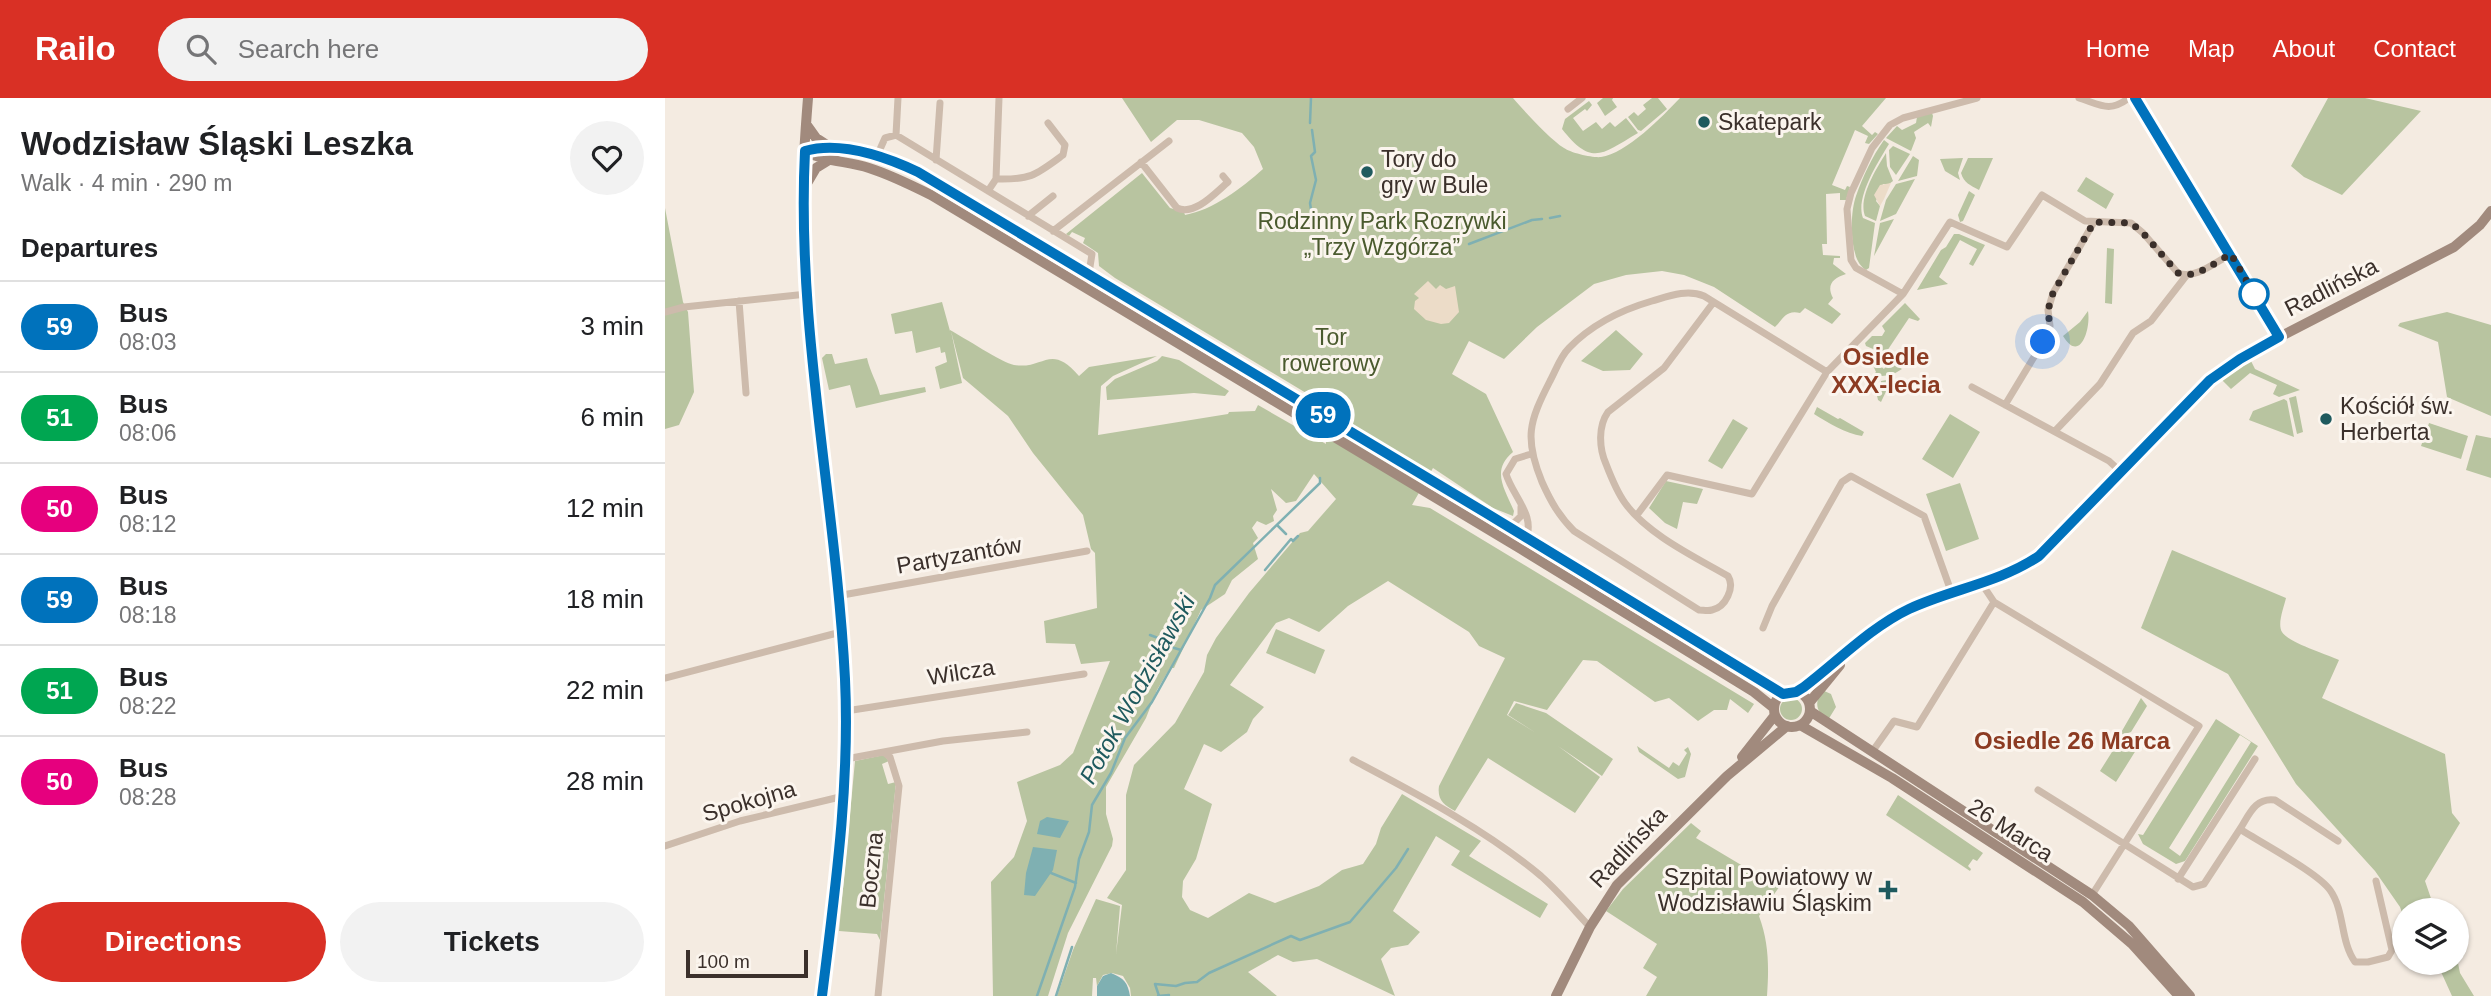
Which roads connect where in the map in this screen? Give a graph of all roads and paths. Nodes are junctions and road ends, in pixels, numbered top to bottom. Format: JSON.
{"nodes":[{"id":1,"x":808,"y":98,"type":"edge"},
{"id":2,"x":898,"y":98,"type":"edge"},
{"id":3,"x":999,"y":98,"type":"edge"},
{"id":4,"x":1582,"y":98,"type":"edge"},
{"id":5,"x":1974,"y":98,"type":"edge"},
{"id":6,"x":2079,"y":98,"type":"edge"},
{"id":7,"x":2129,"y":98,"type":"edge"},
{"id":8,"x":2135,"y":98,"type":"edge"},
{"id":9,"x":940,"y":103,"type":"dead end"},
{"id":10,"x":1568,"y":109,"type":"dead end"},
{"id":11,"x":1048,"y":123,"type":"dead end"},
{"id":12,"x":806,"y":124,"type":"junction"},
{"id":13,"x":896,"y":135,"type":"junction"},
{"id":14,"x":1169,"y":141,"type":"dead end"},
{"id":15,"x":830,"y":147,"type":"junction"},
{"id":16,"x":805,"y":151,"type":"junction"},
{"id":17,"x":877,"y":156,"type":"junction"},
{"id":18,"x":829,"y":160,"type":"junction"},
{"id":19,"x":936,"y":160,"type":"junction"},
{"id":20,"x":1141,"y":162,"type":"junction"},
{"id":21,"x":1223,"y":176,"type":"dead end"},
{"id":22,"x":996,"y":179,"type":"junction"},
{"id":23,"x":803,"y":191,"type":"junction"},
{"id":24,"x":988,"y":191,"type":"junction"},
{"id":25,"x":1053,"y":196,"type":"dead end"},
{"id":26,"x":2491,"y":211,"type":"edge"},
{"id":27,"x":1028,"y":216,"type":"junction"},
{"id":28,"x":2090,"y":222,"type":"junction"},
{"id":29,"x":1053,"y":231,"type":"junction"},
{"id":30,"x":2231,"y":254,"type":"junction"},
{"id":31,"x":1089,"y":273,"type":"junction"},
{"id":32,"x":2186,"y":276,"type":"junction"},
{"id":33,"x":1081,"y":285,"type":"junction"},
{"id":34,"x":807,"y":294,"type":"junction"},
{"id":35,"x":1903,"y":294,"type":"junction"},
{"id":36,"x":739,"y":300,"type":"junction"},
{"id":37,"x":1713,"y":303,"type":"junction"},
{"id":38,"x":665,"y":312,"type":"edge"},
{"id":39,"x":2279,"y":337,"type":"junction"},
{"id":40,"x":1827,"y":372,"type":"junction"},
{"id":41,"x":1972,"y":387,"type":"dead end"},
{"id":42,"x":746,"y":393,"type":"dead end"},
{"id":43,"x":2005,"y":405,"type":"junction"},
{"id":44,"x":2055,"y":431,"type":"junction"},
{"id":45,"x":1531,"y":454,"type":"junction"},
{"id":46,"x":2121,"y":472,"type":"junction"},
{"id":47,"x":1520,"y":503,"type":"junction"},
{"id":48,"x":1637,"y":515,"type":"junction"},
{"id":49,"x":1506,"y":525,"type":"junction"},
{"id":50,"x":1527,"y":538,"type":"junction"},
{"id":51,"x":1521,"y":549,"type":"junction"},
{"id":52,"x":1087,"y":551,"type":"dead end"},
{"id":53,"x":1982,"y":584,"type":"junction"},
{"id":54,"x":1952,"y":594,"type":"junction"},
{"id":55,"x":837,"y":596,"type":"junction"},
{"id":56,"x":1994,"y":602,"type":"junction"},
{"id":57,"x":1763,"y":628,"type":"dead end"},
{"id":58,"x":841,"y":632,"type":"junction"},
{"id":59,"x":1858,"y":645,"type":"junction"},
{"id":60,"x":1084,"y":674,"type":"dead end"},
{"id":61,"x":665,"y":678,"type":"edge"},
{"id":62,"x":1796,"y":692,"type":"junction"},
{"id":63,"x":1783,"y":694,"type":"junction"},
{"id":64,"x":1809,"y":707,"type":"junction"},
{"id":65,"x":846,"y":711,"type":"junction"},
{"id":66,"x":1775,"y":712,"type":"junction"},
{"id":67,"x":1800,"y":725,"type":"junction"},
{"id":68,"x":1787,"y":726,"type":"junction"},
{"id":69,"x":1027,"y":732,"type":"dead end"},
{"id":70,"x":1872,"y":752,"type":"junction"},
{"id":71,"x":885,"y":753,"type":"junction"},
{"id":72,"x":846,"y":759,"type":"junction"},
{"id":73,"x":2255,"y":759,"type":"dead end"},
{"id":74,"x":1353,"y":760,"type":"dead end"},
{"id":75,"x":1727,"y":776,"type":"junction"},
{"id":76,"x":2038,"y":790,"type":"dead end"},
{"id":77,"x":844,"y":796,"type":"junction"},
{"id":78,"x":2240,"y":829,"type":"junction"},
{"id":79,"x":2338,"y":841,"type":"dead end"},
{"id":80,"x":2124,"y":844,"type":"junction"},
{"id":81,"x":665,"y":846,"type":"edge"},
{"id":82,"x":2178,"y":879,"type":"junction"},
{"id":83,"x":2376,"y":881,"type":"dead end"},
{"id":84,"x":2092,"y":895,"type":"junction"},
{"id":85,"x":1590,"y":927,"type":"junction"},
{"id":86,"x":2161,"y":976,"type":"junction"},
{"id":87,"x":822,"y":996,"type":"edge"},
{"id":88,"x":878,"y":996,"type":"edge"},
{"id":89,"x":1556,"y":996,"type":"edge"},
{"id":90,"x":2169,"y":996,"type":"edge"},
{"id":91,"x":2179,"y":996,"type":"edge"},
{"id":92,"x":2190,"y":996,"type":"edge"}],
"edges":[{"from":1,"to":12,"type":"main road"},
{"from":2,"to":13,"type":"street"},
{"from":3,"to":22,"type":"street"},
{"from":4,"to":10,"type":"street"},
{"from":5,"to":35,"type":"street"},
{"from":6,"to":7,"type":"street"},
{"from":8,"to":30,"type":"street"},
{"from":9,"to":19,"type":"street"},
{"from":11,"to":22,"type":"street"},
{"from":12,"to":15,"type":"main road"},
{"from":12,"to":16,"type":"main road"},
{"from":13,"to":17,"type":"street"},
{"from":13,"to":19,"type":"street"},
{"from":14,"to":20,"type":"street"},
{"from":15,"to":16,"type":"main road"},
{"from":15,"to":17,"type":"main road"},
{"from":16,"to":18,"type":"main road"},
{"from":16,"to":23,"type":"main road"},
{"from":17,"to":31,"type":"main road"},
{"from":18,"to":23,"type":"main road"},
{"from":18,"to":33,"type":"main road"},
{"from":19,"to":24,"type":"street"},
{"from":20,"to":21,"type":"street"},
{"from":20,"to":29,"type":"street"},
{"from":22,"to":24,"type":"street"},
{"from":23,"to":34,"type":"main road"},
{"from":24,"to":27,"type":"street"},
{"from":25,"to":27,"type":"street"},
{"from":26,"to":39,"type":"main road","name":"Radlińska"},
{"from":27,"to":29,"type":"street"},
{"from":28,"to":32,"type":"street"},
{"from":28,"to":35,"type":"street"},
{"from":28,"to":43,"type":"street"},
{"from":29,"to":31,"type":"street"},
{"from":30,"to":32,"type":"street"},
{"from":30,"to":39,"type":"street"},
{"from":31,"to":33,"type":"street"},
{"from":31,"to":49,"type":"main road"},
{"from":32,"to":44,"type":"street"},
{"from":33,"to":51,"type":"main road"},
{"from":34,"to":36,"type":"street"},
{"from":34,"to":55,"type":"main road"},
{"from":35,"to":40,"type":"street"},
{"from":36,"to":38,"type":"street"},
{"from":36,"to":42,"type":"street"},
{"from":37,"to":40,"type":"street"},
{"from":37,"to":45,"type":"street"},
{"from":37,"to":48,"type":"street"},
{"from":39,"to":46,"type":"main road","name":"Radlińska"},
{"from":40,"to":48,"type":"street"},
{"from":41,"to":43,"type":"street"},
{"from":43,"to":44,"type":"street"},
{"from":44,"to":46,"type":"street"},
{"from":45,"to":47,"type":"street"},
{"from":45,"to":48,"type":"street"},
{"from":46,"to":53,"type":"main road","name":"Radlińska"},
{"from":47,"to":49,"type":"street"},
{"from":47,"to":50,"type":"street"},
{"from":49,"to":50,"type":"main road"},
{"from":50,"to":51,"type":"street"},
{"from":50,"to":63,"type":"main road"},
{"from":51,"to":66,"type":"main road"},
{"from":52,"to":55,"type":"street","name":"Partyzantów"},
{"from":53,"to":54,"type":"main road","name":"Radlińska"},
{"from":53,"to":56,"type":"street"},
{"from":54,"to":57,"type":"street"},
{"from":54,"to":59,"type":"main road","name":"Radlińska"},
{"from":55,"to":58,"type":"main road"},
{"from":56,"to":70,"type":"street"},
{"from":56,"to":80,"type":"street"},
{"from":58,"to":61,"type":"street"},
{"from":58,"to":65,"type":"main road"},
{"from":59,"to":62,"type":"main road","name":"Radlińska"},
{"from":59,"to":64,"type":"main road","name":"Radlińska"},
{"from":60,"to":65,"type":"street","name":"Wilcza"},
{"from":62,"to":63,"type":"main road"},
{"from":62,"to":64,"type":"main road"},
{"from":63,"to":66,"type":"main road"},
{"from":64,"to":67,"type":"main road"},
{"from":64,"to":70,"type":"main road","name":"26 Marca"},
{"from":65,"to":72,"type":"main road"},
{"from":66,"to":68,"type":"main road"},
{"from":66,"to":75,"type":"main road","name":"Radlińska"},
{"from":67,"to":68,"type":"main road"},
{"from":67,"to":86,"type":"main road","name":"26 Marca"},
{"from":68,"to":75,"type":"main road","name":"Radlińska"},
{"from":69,"to":71,"type":"street"},
{"from":70,"to":84,"type":"main road","name":"26 Marca"},
{"from":71,"to":72,"type":"street"},
{"from":71,"to":88,"type":"street","name":"Boczna"},
{"from":72,"to":77,"type":"main road"},
{"from":73,"to":82,"type":"street"},
{"from":74,"to":85,"type":"street"},
{"from":75,"to":85,"type":"main road","name":"Radlińska"},
{"from":76,"to":80,"type":"street"},
{"from":77,"to":81,"type":"street","name":"Spokojna"},
{"from":77,"to":87,"type":"main road"},
{"from":78,"to":79,"type":"street"},
{"from":78,"to":82,"type":"street"},
{"from":78,"to":83,"type":"street"},
{"from":80,"to":82,"type":"street"},
{"from":80,"to":84,"type":"street"},
{"from":84,"to":92,"type":"main road","name":"26 Marca"},
{"from":85,"to":89,"type":"main road","name":"Radlińska"},
{"from":86,"to":90,"type":"main road"},
{"from":86,"to":91,"type":"main road","name":"26 Marca"}]}
